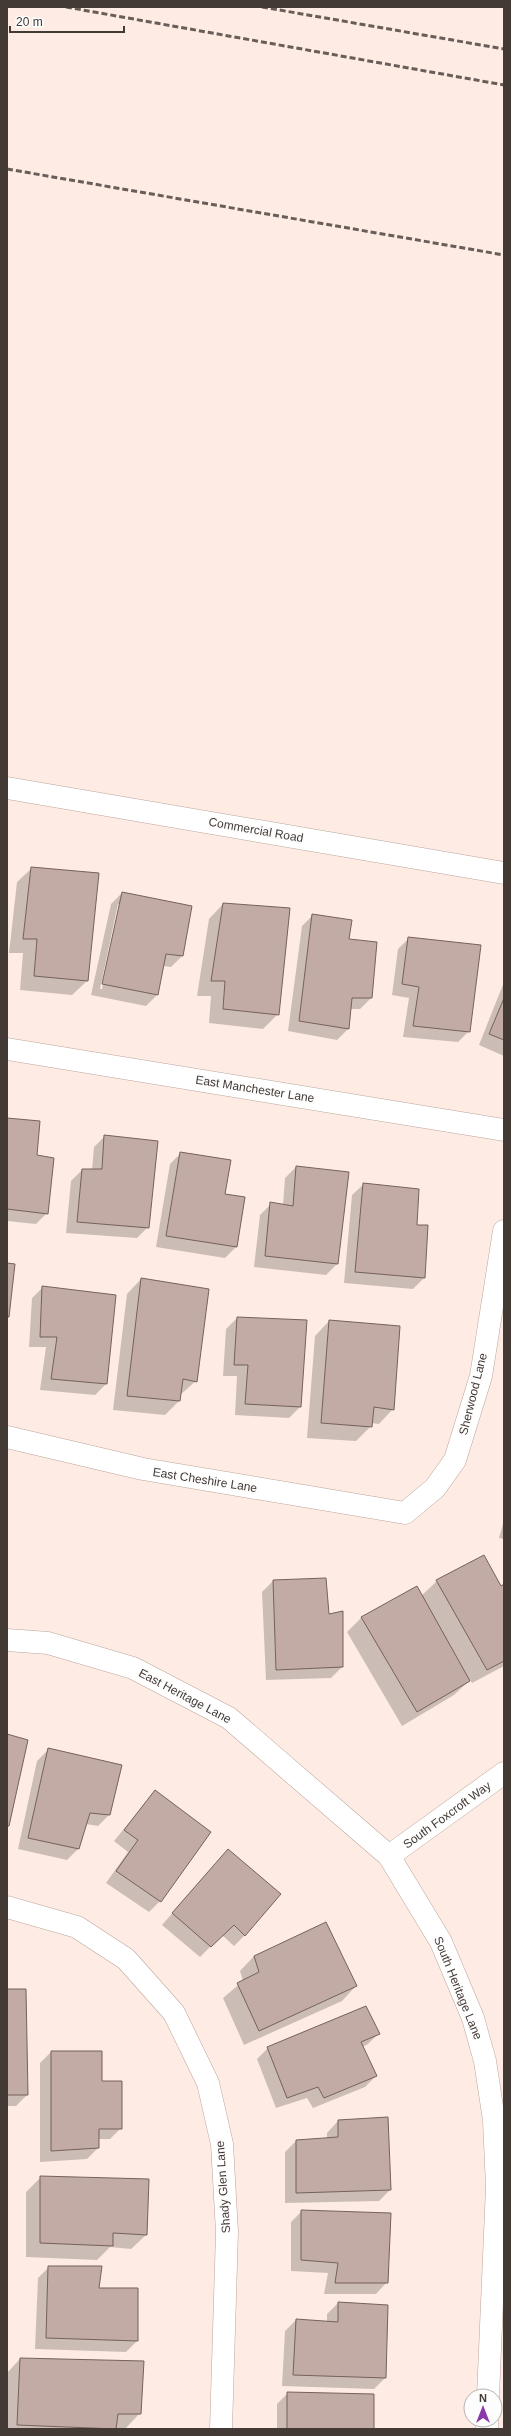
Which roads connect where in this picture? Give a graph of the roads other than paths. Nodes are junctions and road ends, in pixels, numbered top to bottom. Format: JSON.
{"nodes":[{"id":1,"x":7,"y":788,"type":"edge"},
{"id":2,"x":504,"y":872,"type":"edge"},
{"id":3,"x":7,"y":1049,"type":"edge"},
{"id":4,"x":504,"y":1130,"type":"edge"},
{"id":5,"x":504,"y":1231,"type":"edge"},
{"id":6,"x":7,"y":1437,"type":"edge"},
{"id":7,"x":405,"y":1513,"type":"joint"},
{"id":8,"x":7,"y":1640,"type":"edge"},
{"id":9,"x":504,"y":1773,"type":"edge"},
{"id":10,"x":389,"y":1856,"type":"junction"},
{"id":11,"x":7,"y":1908,"type":"edge"},
{"id":12,"x":488,"y":2388,"type":"edge"},
{"id":13,"x":221,"y":2429,"type":"edge"}],
"edges":[{"from":1,"to":2,"type":"street","name":"Commercial Road"},
{"from":3,"to":4,"type":"street","name":"East Manchester Lane"},
{"from":5,"to":7,"type":"street","name":"Sherwood Lane"},
{"from":6,"to":7,"type":"street","name":"East Cheshire Lane"},
{"from":8,"to":10,"type":"street","name":"East Heritage Lane"},
{"from":9,"to":10,"type":"street","name":"South Foxcroft Way"},
{"from":10,"to":12,"type":"street","name":"South Heritage Lane"},
{"from":11,"to":13,"type":"street","name":"Shady Glen Lane"}]}
